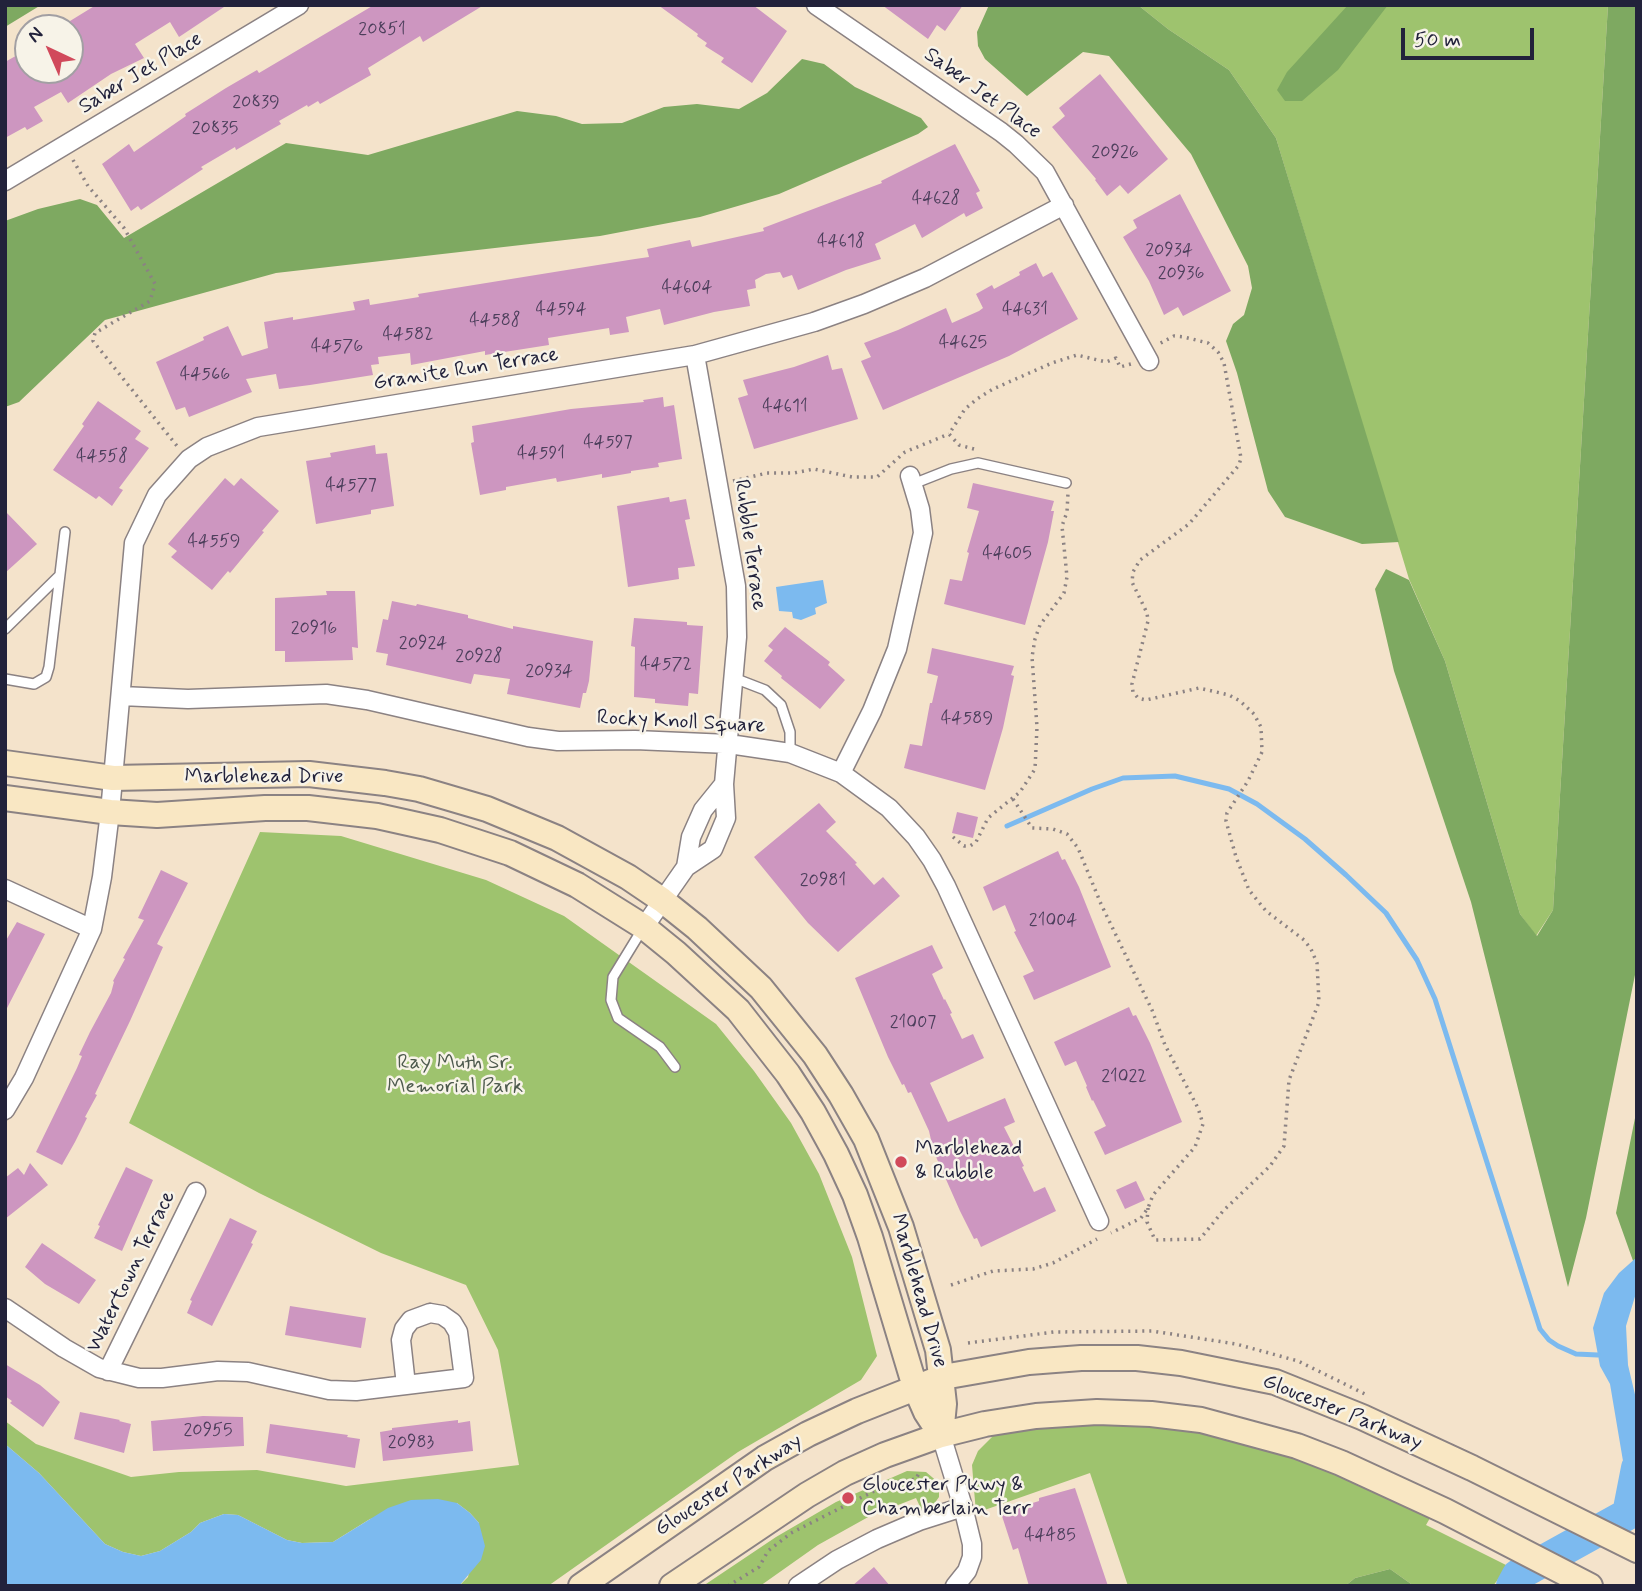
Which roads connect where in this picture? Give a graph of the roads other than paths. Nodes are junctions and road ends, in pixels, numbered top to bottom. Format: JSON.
{"nodes":[{"id":1,"x":299,"y":5,"type":"edge"},
{"id":2,"x":816,"y":5,"type":"edge"},
{"id":3,"x":5,"y":181,"type":"edge"},
{"id":4,"x":1064,"y":205,"type":"junction"},
{"id":5,"x":695,"y":355,"type":"junction"},
{"id":6,"x":1147,"y":357,"type":"road end"},
{"id":7,"x":911,"y":480,"type":"joint"},
{"id":8,"x":1066,"y":483,"type":"road end"},
{"id":9,"x":65,"y":532,"type":"dead end"},
{"id":10,"x":60,"y":575,"type":"junction"},
{"id":11,"x":5,"y":629,"type":"edge"},
{"id":12,"x":734,"y":678,"type":"junction"},
{"id":13,"x":5,"y":680,"type":"edge"},
{"id":14,"x":121,"y":696,"type":"junction"},
{"id":15,"x":729,"y":744,"type":"junction"},
{"id":16,"x":790,"y":753,"type":"junction"},
{"id":17,"x":5,"y":763,"type":"edge"},
{"id":18,"x":841,"y":773,"type":"junction"},
{"id":19,"x":113,"y":778,"type":"junction"},
{"id":20,"x":724,"y":784,"type":"junction"},
{"id":21,"x":5,"y":798,"type":"edge"},
{"id":22,"x":110,"y":812,"type":"junction"},
{"id":23,"x":686,"y":867,"type":"junction"},
{"id":24,"x":5,"y":889,"type":"edge"},
{"id":25,"x":662,"y":900,"type":"junction"},
{"id":26,"x":644,"y":927,"type":"junction"},
{"id":27,"x":92,"y":929,"type":"junction"},
{"id":28,"x":675,"y":1067,"type":"dead end"},
{"id":29,"x":5,"y":1110,"type":"edge"},
{"id":30,"x":196,"y":1192,"type":"dead end"},
{"id":31,"x":1102,"y":1231,"type":"road end"},
{"id":32,"x":5,"y":1308,"type":"edge"},
{"id":33,"x":108,"y":1371,"type":"junction"},
{"id":34,"x":943,"y":1377,"type":"junction"},
{"id":35,"x":406,"y":1385,"type":"junction"},
{"id":36,"x":915,"y":1387,"type":"junction"},
{"id":37,"x":941,"y":1435,"type":"junction"},
{"id":38,"x":963,"y":1507,"type":"junction"},
{"id":39,"x":1637,"y":1550,"type":"edge"},
{"id":40,"x":581,"y":1586,"type":"edge"},
{"id":41,"x":672,"y":1586,"type":"edge"},
{"id":42,"x":798,"y":1586,"type":"edge"},
{"id":43,"x":955,"y":1586,"type":"edge"},
{"id":44,"x":1590,"y":1586,"type":"edge"}],
"edges":[{"from":1,"to":3,"type":"street","name":"Saber Jet Place"},
{"from":2,"to":4,"type":"street","name":"Saber Jet Place"},
{"from":4,"to":5,"type":"street","name":"Granite Run Terrace"},
{"from":4,"to":6,"type":"street","name":"Saber Jet Place"},
{"from":5,"to":12,"type":"street","name":"Rubble Terrace"},
{"from":5,"to":14,"type":"street","name":"Granite Run Terrace"},
{"from":7,"to":8,"type":"lane"},
{"from":7,"to":18,"type":"street"},
{"from":9,"to":10,"type":"lane"},
{"from":10,"to":11,"type":"lane"},
{"from":10,"to":13,"type":"lane"},
{"from":12,"to":15,"type":"street","name":"Rubble Terrace"},
{"from":12,"to":16,"type":"lane"},
{"from":14,"to":15,"type":"street","name":"Rocky Knoll Square"},
{"from":14,"to":19,"type":"street","name":"Granite Run Terrace"},
{"from":15,"to":16,"type":"street","name":"Rocky Knoll Square"},
{"from":15,"to":20,"type":"street","name":"Rubble Terrace"},
{"from":16,"to":18,"type":"street","name":"Rocky Knoll Square"},
{"from":17,"to":19,"type":"street","name":"Marblehead Drive"},
{"from":18,"to":31,"type":"street","name":"Rocky Knoll Square"},
{"from":19,"to":22,"type":"street","name":"Granite Run Terrace"},
{"from":19,"to":25,"type":"street","name":"Marblehead Drive"},
{"from":20,"to":23,"type":"street","name":"Rubble Terrace"},
{"from":20,"to":23,"type":"street","name":"Rubble Terrace"},
{"from":21,"to":22,"type":"street","name":"Marblehead Drive"},
{"from":22,"to":26,"type":"street","name":"Marblehead Drive"},
{"from":22,"to":27,"type":"street","name":"Granite Run Terrace"},
{"from":23,"to":25,"type":"street","name":"Rubble Terrace"},
{"from":24,"to":27,"type":"street"},
{"from":25,"to":26,"type":"street","name":"Rubble Terrace"},
{"from":25,"to":34,"type":"street","name":"Marblehead Drive"},
{"from":26,"to":28,"type":"lane"},
{"from":26,"to":36,"type":"street","name":"Marblehead Drive"},
{"from":27,"to":29,"type":"street","name":"Granite Run Terrace"},
{"from":30,"to":33,"type":"street","name":"Watertown Terrace"},
{"from":32,"to":33,"type":"street"},
{"from":33,"to":35,"type":"street"},
{"from":34,"to":36,"type":"street","name":"Gloucester Parkway"},
{"from":34,"to":37,"type":"street","name":"Marblehead Drive"},
{"from":34,"to":39,"type":"street","name":"Gloucester Parkway"},
{"from":35,"to":35,"type":"street"},
{"from":36,"to":37,"type":"street","name":"Marblehead Drive"},
{"from":36,"to":40,"type":"street","name":"Gloucester Parkway"},
{"from":37,"to":38,"type":"street"},
{"from":37,"to":41,"type":"street"},
{"from":37,"to":44,"type":"street"},
{"from":38,"to":42,"type":"street"},
{"from":38,"to":43,"type":"street"}]}
